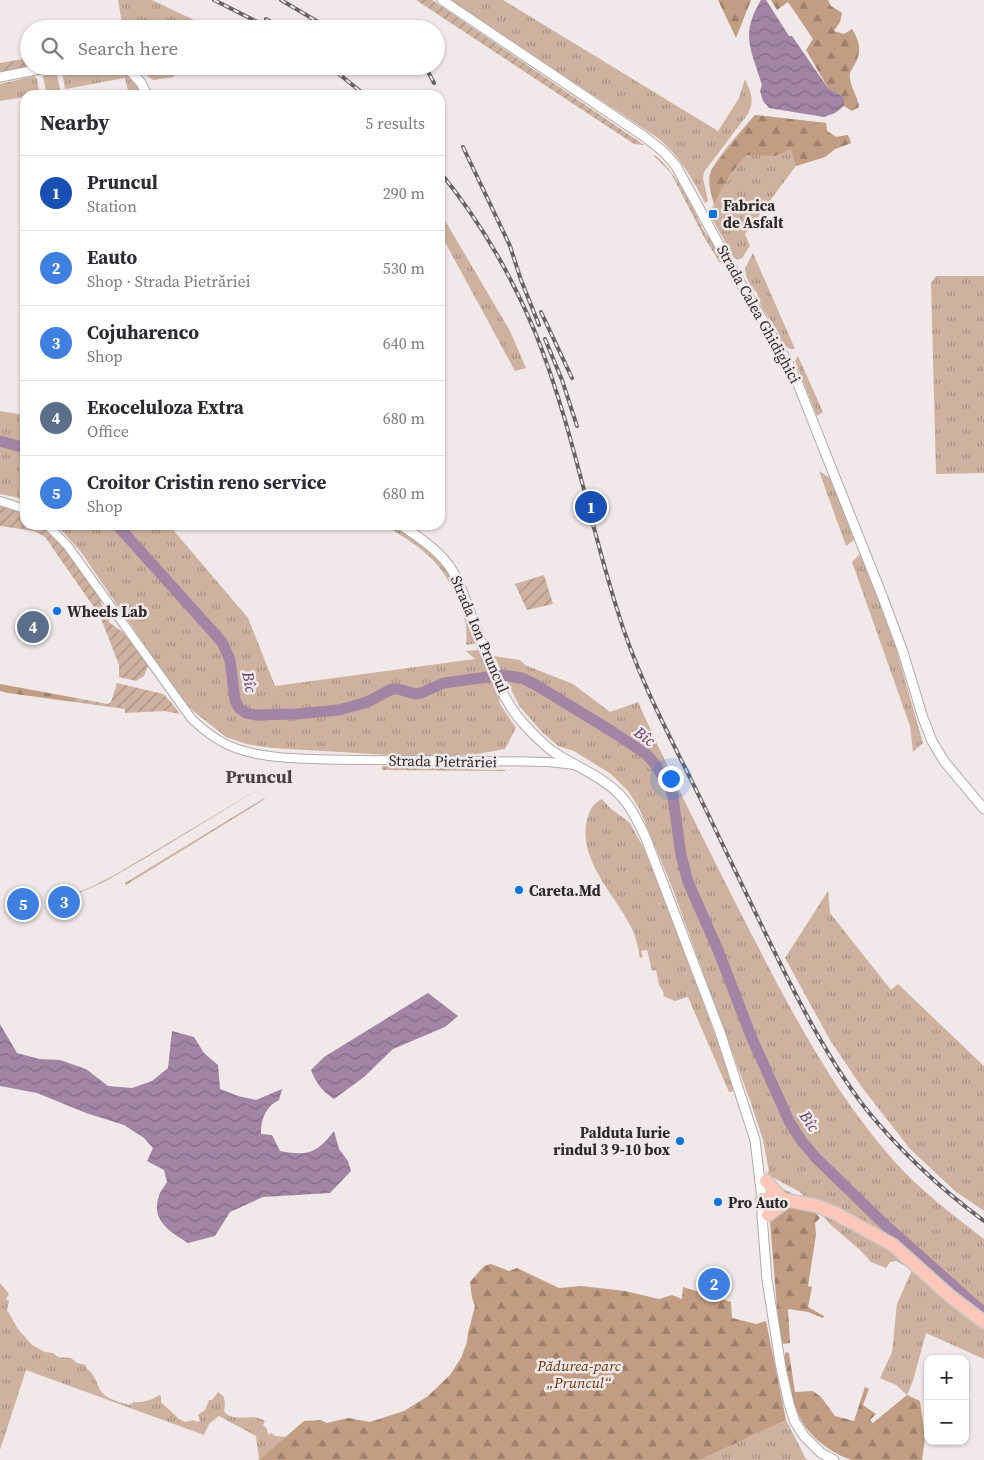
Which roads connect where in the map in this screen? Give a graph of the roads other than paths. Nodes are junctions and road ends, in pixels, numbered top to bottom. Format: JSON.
{"nodes":[{"id":1,"x":442,"y":0,"type":"edge"},
{"id":2,"x":20,"y":74,"type":"edge"},
{"id":3,"x":134,"y":75,"type":"edge"},
{"id":4,"x":0,"y":78,"type":"edge"},
{"id":5,"x":145,"y":90,"type":"edge"},
{"id":6,"x":0,"y":501,"type":"edge"},
{"id":7,"x":20,"y":507,"type":"edge"},
{"id":8,"x":52,"y":530,"type":"edge"},
{"id":9,"x":408,"y":530,"type":"edge"},
{"id":10,"x":577,"y":766,"type":"junction"},
{"id":11,"x":984,"y":809,"type":"edge"},
{"id":12,"x":739,"y":1088,"type":"junction"},
{"id":13,"x":766,"y":1181,"type":"junction"},
{"id":14,"x":782,"y":1202,"type":"junction"},
{"id":15,"x":766,"y":1205,"type":"junction"},
{"id":16,"x":984,"y":1322,"type":"edge"},
{"id":17,"x":834,"y":1460,"type":"edge"}],
"edges":[{"from":1,"to":11,"type":"street","name":"Strada Calea Ghidighici"},
{"from":2,"to":4,"type":"street"},
{"from":3,"to":5,"type":"street"},
{"from":6,"to":7,"type":"street"},
{"from":8,"to":10,"type":"street","name":"Strada Pietrăriei"},
{"from":9,"to":10,"type":"street","name":"Strada Ion Pruncul"},
{"from":10,"to":12,"type":"street","name":"Strada Pietrăriei"},
{"from":12,"to":13,"type":"street","name":"Strada Pietrăriei"},
{"from":12,"to":15,"type":"street","name":"Strada Pietrăriei"},
{"from":13,"to":14,"type":"highway"},
{"from":13,"to":15,"type":"street","name":"Strada Pietrăriei"},
{"from":14,"to":15,"type":"highway"},
{"from":14,"to":16,"type":"highway"},
{"from":15,"to":17,"type":"street","name":"Strada Pietrăriei"}]}
